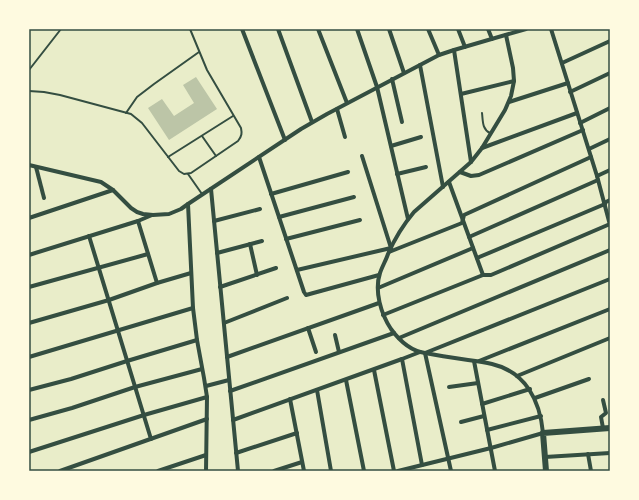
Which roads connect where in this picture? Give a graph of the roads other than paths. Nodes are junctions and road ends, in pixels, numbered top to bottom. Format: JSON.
{"nodes":[{"id":1,"x":61,"y":29,"type":"edge"},
{"id":2,"x":190,"y":29,"type":"edge"},
{"id":3,"x":242,"y":29,"type":"edge"},
{"id":4,"x":278,"y":29,"type":"edge"},
{"id":5,"x":318,"y":29,"type":"edge"},
{"id":6,"x":357,"y":29,"type":"edge"},
{"id":7,"x":389,"y":29,"type":"edge"},
{"id":8,"x":428,"y":29,"type":"edge"},
{"id":9,"x":458,"y":29,"type":"edge"},
{"id":10,"x":488,"y":29,"type":"edge"},
{"id":11,"x":526,"y":29,"type":"edge"},
{"id":12,"x":551,"y":29,"type":"edge"},
{"id":13,"x":506,"y":35,"type":"junction"},
{"id":14,"x":492,"y":39,"type":"junction"},
{"id":15,"x":610,"y":40,"type":"edge"},
{"id":16,"x":465,"y":47,"type":"junction"},
{"id":17,"x":454,"y":50,"type":"junction"},
{"id":18,"x":199,"y":52,"type":"junction"},
{"id":19,"x":438,"y":55,"type":"junction"},
{"id":20,"x":562,"y":63,"type":"junction"},
{"id":21,"x":420,"y":65,"type":"junction"},
{"id":22,"x":29,"y":70,"type":"edge"},
{"id":23,"x":404,"y":73,"type":"junction"},
{"id":24,"x":610,"y":73,"type":"edge"},
{"id":25,"x":392,"y":79,"type":"junction"},
{"id":26,"x":514,"y":81,"type":"junction"},
{"id":27,"x":568,"y":83,"type":"junction"},
{"id":28,"x":377,"y":87,"type":"junction"},
{"id":29,"x":29,"y":91,"type":"edge"},
{"id":30,"x":570,"y":92,"type":"junction"},
{"id":31,"x":460,"y":94,"type":"junction"},
{"id":32,"x":509,"y":102,"type":"junction"},
{"id":33,"x":347,"y":103,"type":"junction"},
{"id":34,"x":610,"y":108,"type":"edge"},
{"id":35,"x":337,"y":109,"type":"junction"},
{"id":36,"x":126,"y":113,"type":"junction"},
{"id":37,"x":482,"y":113,"type":"dead end"},
{"id":38,"x":577,"y":113,"type":"junction"},
{"id":39,"x":233,"y":116,"type":"junction"},
{"id":40,"x":312,"y":122,"type":"junction"},
{"id":41,"x":402,"y":122,"type":"dead end"},
{"id":42,"x":580,"y":123,"type":"junction"},
{"id":43,"x":583,"y":130,"type":"junction"},
{"id":44,"x":491,"y":133,"type":"junction"},
{"id":45,"x":202,"y":136,"type":"junction"},
{"id":46,"x":345,"y":137,"type":"dead end"},
{"id":47,"x":421,"y":137,"type":"dead end"},
{"id":48,"x":610,"y":139,"type":"edge"},
{"id":49,"x":285,"y":140,"type":"junction"},
{"id":50,"x":391,"y":146,"type":"junction"},
{"id":51,"x":482,"y":148,"type":"junction"},
{"id":52,"x":589,"y":149,"type":"junction"},
{"id":53,"x":216,"y":156,"type":"junction"},
{"id":54,"x":362,"y":156,"type":"dead end"},
{"id":55,"x":168,"y":157,"type":"junction"},
{"id":56,"x":259,"y":157,"type":"junction"},
{"id":57,"x":591,"y":157,"type":"junction"},
{"id":58,"x":471,"y":162,"type":"junction"},
{"id":59,"x":29,"y":165,"type":"edge"},
{"id":60,"x":36,"y":167,"type":"junction"},
{"id":61,"x":426,"y":167,"type":"dead end"},
{"id":62,"x":610,"y":170,"type":"edge"},
{"id":63,"x":348,"y":172,"type":"dead end"},
{"id":64,"x":460,"y":172,"type":"junction"},
{"id":65,"x":188,"y":174,"type":"junction"},
{"id":66,"x":398,"y":174,"type":"junction"},
{"id":67,"x":598,"y":178,"type":"junction"},
{"id":68,"x":449,"y":182,"type":"junction"},
{"id":69,"x":443,"y":187,"type":"junction"},
{"id":70,"x":211,"y":189,"type":"junction"},
{"id":71,"x":113,"y":190,"type":"junction"},
{"id":72,"x":271,"y":194,"type":"junction"},
{"id":73,"x":202,"y":195,"type":"junction"},
{"id":74,"x":354,"y":197,"type":"dead end"},
{"id":75,"x":44,"y":198,"type":"dead end"},
{"id":76,"x":610,"y":200,"type":"edge"},
{"id":77,"x":188,"y":204,"type":"junction"},
{"id":78,"x":604,"y":204,"type":"junction"},
{"id":79,"x":260,"y":208,"type":"dead end"},
{"id":80,"x":153,"y":215,"type":"junction"},
{"id":81,"x":279,"y":217,"type":"junction"},
{"id":82,"x":29,"y":218,"type":"edge"},
{"id":83,"x":408,"y":219,"type":"junction"},
{"id":84,"x":360,"y":220,"type":"dead end"},
{"id":85,"x":463,"y":220,"type":"junction"},
{"id":86,"x":138,"y":221,"type":"junction"},
{"id":87,"x":214,"y":221,"type":"junction"},
{"id":88,"x":610,"y":224,"type":"edge"},
{"id":89,"x":89,"y":236,"type":"junction"},
{"id":90,"x":469,"y":237,"type":"junction"},
{"id":91,"x":286,"y":239,"type":"junction"},
{"id":92,"x":262,"y":241,"type":"dead end"},
{"id":93,"x":250,"y":244,"type":"junction"},
{"id":94,"x":473,"y":248,"type":"junction"},
{"id":95,"x":390,"y":250,"type":"junction"},
{"id":96,"x":610,"y":250,"type":"edge"},
{"id":97,"x":217,"y":253,"type":"junction"},
{"id":98,"x":148,"y":254,"type":"junction"},
{"id":99,"x":29,"y":255,"type":"edge"},
{"id":100,"x":477,"y":258,"type":"junction"},
{"id":101,"x":99,"y":268,"type":"junction"},
{"id":102,"x":276,"y":268,"type":"dead end"},
{"id":103,"x":297,"y":270,"type":"junction"},
{"id":104,"x":191,"y":273,"type":"junction"},
{"id":105,"x":257,"y":275,"type":"junction"},
{"id":106,"x":379,"y":275,"type":"junction"},
{"id":107,"x":483,"y":275,"type":"junction"},
{"id":108,"x":610,"y":279,"type":"edge"},
{"id":109,"x":157,"y":283,"type":"junction"},
{"id":110,"x":29,"y":287,"type":"edge"},
{"id":111,"x":220,"y":287,"type":"junction"},
{"id":112,"x":378,"y":288,"type":"junction"},
{"id":113,"x":288,"y":298,"type":"dead end"},
{"id":114,"x":109,"y":300,"type":"junction"},
{"id":115,"x":380,"y":302,"type":"junction"},
{"id":116,"x":193,"y":308,"type":"junction"},
{"id":117,"x":610,"y":309,"type":"edge"},
{"id":118,"x":383,"y":315,"type":"junction"},
{"id":119,"x":224,"y":322,"type":"junction"},
{"id":120,"x":29,"y":323,"type":"edge"},
{"id":121,"x":308,"y":328,"type":"junction"},
{"id":122,"x":118,"y":330,"type":"junction"},
{"id":123,"x":394,"y":333,"type":"junction"},
{"id":124,"x":335,"y":335,"type":"dead end"},
{"id":125,"x":399,"y":338,"type":"junction"},
{"id":126,"x":610,"y":338,"type":"edge"},
{"id":127,"x":197,"y":340,"type":"junction"},
{"id":128,"x":316,"y":352,"type":"dead end"},
{"id":129,"x":339,"y":352,"type":"junction"},
{"id":130,"x":420,"y":352,"type":"junction"},
{"id":131,"x":425,"y":353,"type":"junction"},
{"id":132,"x":29,"y":357,"type":"edge"},
{"id":133,"x":227,"y":357,"type":"junction"},
{"id":134,"x":402,"y":359,"type":"junction"},
{"id":135,"x":127,"y":361,"type":"junction"},
{"id":136,"x":476,"y":361,"type":"junction"},
{"id":137,"x":202,"y":369,"type":"junction"},
{"id":138,"x":374,"y":370,"type":"junction"},
{"id":139,"x":517,"y":376,"type":"junction"},
{"id":140,"x":589,"y":379,"type":"dead end"},
{"id":141,"x":229,"y":380,"type":"junction"},
{"id":142,"x":346,"y":380,"type":"junction"},
{"id":143,"x":478,"y":383,"type":"junction"},
{"id":144,"x":206,"y":386,"type":"junction"},
{"id":145,"x":135,"y":387,"type":"junction"},
{"id":146,"x":449,"y":387,"type":"dead end"},
{"id":147,"x":530,"y":389,"type":"junction"},
{"id":148,"x":29,"y":390,"type":"edge"},
{"id":149,"x":317,"y":390,"type":"junction"},
{"id":150,"x":230,"y":391,"type":"junction"},
{"id":151,"x":207,"y":397,"type":"junction"},
{"id":152,"x":535,"y":398,"type":"junction"},
{"id":153,"x":290,"y":400,"type":"junction"},
{"id":154,"x":603,"y":400,"type":"dead end"},
{"id":155,"x":482,"y":404,"type":"junction"},
{"id":156,"x":144,"y":415,"type":"junction"},
{"id":157,"x":484,"y":416,"type":"junction"},
{"id":158,"x":541,"y":416,"type":"junction"},
{"id":159,"x":207,"y":419,"type":"junction"},
{"id":160,"x":29,"y":420,"type":"edge"},
{"id":161,"x":233,"y":420,"type":"junction"},
{"id":162,"x":461,"y":422,"type":"dead end"},
{"id":163,"x":607,"y":428,"type":"edge"},
{"id":164,"x":487,"y":430,"type":"junction"},
{"id":165,"x":297,"y":433,"type":"junction"},
{"id":166,"x":543,"y":433,"type":"junction"},
{"id":167,"x":151,"y":439,"type":"junction"},
{"id":168,"x":490,"y":448,"type":"junction"},
{"id":169,"x":29,"y":452,"type":"edge"},
{"id":170,"x":236,"y":452,"type":"junction"},
{"id":171,"x":610,"y":453,"type":"edge"},
{"id":172,"x":588,"y":454,"type":"junction"},
{"id":173,"x":206,"y":455,"type":"junction"},
{"id":174,"x":545,"y":457,"type":"junction"},
{"id":175,"x":448,"y":458,"type":"junction"},
{"id":176,"x":302,"y":462,"type":"junction"},
{"id":177,"x":422,"y":465,"type":"junction"},
{"id":178,"x":60,"y":471,"type":"edge"},
{"id":179,"x":158,"y":471,"type":"edge"},
{"id":180,"x":206,"y":471,"type":"edge"},
{"id":181,"x":238,"y":471,"type":"edge"},
{"id":182,"x":274,"y":471,"type":"edge"},
{"id":183,"x":304,"y":471,"type":"edge"},
{"id":184,"x":331,"y":471,"type":"edge"},
{"id":185,"x":364,"y":471,"type":"edge"},
{"id":186,"x":394,"y":471,"type":"edge"},
{"id":187,"x":398,"y":471,"type":"edge"},
{"id":188,"x":451,"y":471,"type":"edge"},
{"id":189,"x":495,"y":471,"type":"edge"},
{"id":190,"x":546,"y":471,"type":"edge"},
{"id":191,"x":591,"y":471,"type":"edge"}],
"edges":[{"from":1,"to":22,"type":"lane"},
{"from":2,"to":18,"type":"lane"},
{"from":3,"to":49,"type":"street"},
{"from":4,"to":40,"type":"street"},
{"from":5,"to":33,"type":"street"},
{"from":6,"to":28,"type":"street"},
{"from":7,"to":23,"type":"street"},
{"from":8,"to":19,"type":"street"},
{"from":9,"to":16,"type":"street"},
{"from":10,"to":14,"type":"street"},
{"from":11,"to":13,"type":"street"},
{"from":12,"to":20,"type":"street"},
{"from":13,"to":14,"type":"street"},
{"from":13,"to":26,"type":"street"},
{"from":14,"to":16,"type":"street"},
{"from":15,"to":20,"type":"street"},
{"from":16,"to":17,"type":"street"},
{"from":17,"to":19,"type":"street"},
{"from":17,"to":31,"type":"street"},
{"from":18,"to":36,"type":"lane"},
{"from":18,"to":39,"type":"lane"},
{"from":19,"to":21,"type":"street"},
{"from":20,"to":27,"type":"street"},
{"from":21,"to":23,"type":"street"},
{"from":21,"to":69,"type":"street"},
{"from":23,"to":25,"type":"street"},
{"from":24,"to":30,"type":"street"},
{"from":25,"to":28,"type":"street"},
{"from":25,"to":41,"type":"street"},
{"from":26,"to":31,"type":"street"},
{"from":26,"to":32,"type":"street"},
{"from":27,"to":30,"type":"street"},
{"from":27,"to":32,"type":"street"},
{"from":28,"to":33,"type":"street"},
{"from":28,"to":50,"type":"street"},
{"from":29,"to":36,"type":"lane"},
{"from":30,"to":38,"type":"street"},
{"from":31,"to":58,"type":"street"},
{"from":32,"to":44,"type":"street"},
{"from":33,"to":35,"type":"street"},
{"from":34,"to":42,"type":"street"},
{"from":35,"to":40,"type":"street"},
{"from":35,"to":46,"type":"street"},
{"from":36,"to":55,"type":"lane"},
{"from":37,"to":44,"type":"lane"},
{"from":38,"to":42,"type":"street"},
{"from":38,"to":51,"type":"street"},
{"from":39,"to":45,"type":"lane"},
{"from":39,"to":53,"type":"lane"},
{"from":40,"to":49,"type":"street"},
{"from":42,"to":43,"type":"street"},
{"from":43,"to":52,"type":"street"},
{"from":43,"to":64,"type":"street"},
{"from":44,"to":51,"type":"street"},
{"from":45,"to":53,"type":"lane"},
{"from":45,"to":55,"type":"lane"},
{"from":47,"to":50,"type":"street"},
{"from":48,"to":52,"type":"street"},
{"from":49,"to":56,"type":"street"},
{"from":50,"to":66,"type":"street"},
{"from":51,"to":58,"type":"street"},
{"from":52,"to":57,"type":"street"},
{"from":53,"to":65,"type":"lane"},
{"from":54,"to":95,"type":"street"},
{"from":55,"to":65,"type":"lane"},
{"from":56,"to":70,"type":"street"},
{"from":56,"to":72,"type":"street"},
{"from":57,"to":67,"type":"street"},
{"from":57,"to":85,"type":"street"},
{"from":58,"to":64,"type":"street"},
{"from":59,"to":60,"type":"street"},
{"from":60,"to":71,"type":"street"},
{"from":60,"to":75,"type":"street"},
{"from":61,"to":66,"type":"street"},
{"from":62,"to":67,"type":"street"},
{"from":63,"to":72,"type":"street"},
{"from":64,"to":68,"type":"street"},
{"from":65,"to":73,"type":"lane"},
{"from":66,"to":83,"type":"street"},
{"from":67,"to":78,"type":"street"},
{"from":67,"to":90,"type":"street"},
{"from":68,"to":69,"type":"street"},
{"from":68,"to":85,"type":"street"},
{"from":69,"to":83,"type":"street"},
{"from":70,"to":73,"type":"street"},
{"from":70,"to":87,"type":"street"},
{"from":71,"to":80,"type":"street"},
{"from":71,"to":82,"type":"street"},
{"from":72,"to":81,"type":"street"},
{"from":73,"to":77,"type":"street"},
{"from":74,"to":81,"type":"street"},
{"from":76,"to":78,"type":"street"},
{"from":77,"to":80,"type":"street"},
{"from":77,"to":104,"type":"street"},
{"from":78,"to":88,"type":"street"},
{"from":78,"to":100,"type":"street"},
{"from":79,"to":87,"type":"street"},
{"from":80,"to":86,"type":"street"},
{"from":81,"to":91,"type":"street"},
{"from":83,"to":95,"type":"street"},
{"from":84,"to":91,"type":"street"},
{"from":85,"to":90,"type":"street"},
{"from":85,"to":95,"type":"street"},
{"from":86,"to":89,"type":"street"},
{"from":86,"to":98,"type":"street"},
{"from":87,"to":97,"type":"street"},
{"from":88,"to":107,"type":"street"},
{"from":89,"to":99,"type":"street"},
{"from":89,"to":101,"type":"street"},
{"from":90,"to":94,"type":"street"},
{"from":91,"to":103,"type":"street"},
{"from":92,"to":93,"type":"street"},
{"from":93,"to":97,"type":"street"},
{"from":93,"to":105,"type":"street"},
{"from":94,"to":100,"type":"street"},
{"from":94,"to":112,"type":"street"},
{"from":95,"to":103,"type":"street"},
{"from":95,"to":106,"type":"street"},
{"from":96,"to":125,"type":"street"},
{"from":97,"to":111,"type":"street"},
{"from":98,"to":101,"type":"street"},
{"from":98,"to":109,"type":"street"},
{"from":100,"to":107,"type":"street"},
{"from":101,"to":110,"type":"street"},
{"from":101,"to":114,"type":"street"},
{"from":102,"to":105,"type":"street"},
{"from":103,"to":106,"type":"street"},
{"from":104,"to":109,"type":"street"},
{"from":104,"to":116,"type":"street"},
{"from":105,"to":111,"type":"street"},
{"from":106,"to":112,"type":"street"},
{"from":107,"to":118,"type":"street"},
{"from":108,"to":131,"type":"street"},
{"from":109,"to":114,"type":"street"},
{"from":111,"to":119,"type":"street"},
{"from":112,"to":115,"type":"street"},
{"from":113,"to":119,"type":"street"},
{"from":114,"to":120,"type":"street"},
{"from":114,"to":122,"type":"street"},
{"from":115,"to":118,"type":"street"},
{"from":115,"to":121,"type":"street"},
{"from":116,"to":122,"type":"street"},
{"from":116,"to":127,"type":"street"},
{"from":117,"to":136,"type":"street"},
{"from":118,"to":123,"type":"street"},
{"from":119,"to":133,"type":"street"},
{"from":121,"to":128,"type":"street"},
{"from":121,"to":133,"type":"street"},
{"from":122,"to":132,"type":"street"},
{"from":122,"to":135,"type":"street"},
{"from":123,"to":125,"type":"street"},
{"from":123,"to":129,"type":"street"},
{"from":124,"to":129,"type":"street"},
{"from":125,"to":130,"type":"street"},
{"from":126,"to":139,"type":"street"},
{"from":127,"to":135,"type":"street"},
{"from":127,"to":137,"type":"street"},
{"from":129,"to":150,"type":"street"},
{"from":130,"to":131,"type":"street"},
{"from":130,"to":134,"type":"street"},
{"from":131,"to":136,"type":"street"},
{"from":131,"to":175,"type":"street"},
{"from":133,"to":141,"type":"street"},
{"from":134,"to":138,"type":"street"},
{"from":134,"to":177,"type":"street"},
{"from":135,"to":145,"type":"street"},
{"from":135,"to":148,"type":"street"},
{"from":136,"to":139,"type":"street"},
{"from":136,"to":143,"type":"street"},
{"from":137,"to":144,"type":"street"},
{"from":137,"to":145,"type":"street"},
{"from":138,"to":142,"type":"street"},
{"from":138,"to":186,"type":"street"},
{"from":139,"to":147,"type":"street"},
{"from":140,"to":152,"type":"street"},
{"from":141,"to":144,"type":"street"},
{"from":141,"to":150,"type":"street"},
{"from":142,"to":149,"type":"street"},
{"from":142,"to":185,"type":"street"},
{"from":143,"to":146,"type":"street"},
{"from":143,"to":155,"type":"street"},
{"from":144,"to":151,"type":"street"},
{"from":145,"to":156,"type":"street"},
{"from":145,"to":160,"type":"street"},
{"from":147,"to":152,"type":"street"},
{"from":147,"to":155,"type":"street"},
{"from":149,"to":153,"type":"street"},
{"from":149,"to":184,"type":"street"},
{"from":150,"to":161,"type":"street"},
{"from":151,"to":156,"type":"street"},
{"from":151,"to":159,"type":"street"},
{"from":152,"to":158,"type":"street"},
{"from":153,"to":161,"type":"street"},
{"from":153,"to":165,"type":"street"},
{"from":154,"to":163,"type":"street"},
{"from":155,"to":157,"type":"street"},
{"from":156,"to":167,"type":"street"},
{"from":156,"to":169,"type":"street"},
{"from":157,"to":162,"type":"street"},
{"from":157,"to":164,"type":"street"},
{"from":158,"to":164,"type":"street"},
{"from":158,"to":166,"type":"street"},
{"from":159,"to":167,"type":"street"},
{"from":159,"to":173,"type":"street"},
{"from":161,"to":170,"type":"street"},
{"from":163,"to":166,"type":"main road"},
{"from":164,"to":168,"type":"street"},
{"from":165,"to":170,"type":"street"},
{"from":165,"to":176,"type":"street"},
{"from":166,"to":168,"type":"street"},
{"from":166,"to":174,"type":"main road"},
{"from":167,"to":178,"type":"street"},
{"from":168,"to":175,"type":"street"},
{"from":168,"to":189,"type":"street"},
{"from":170,"to":181,"type":"street"},
{"from":171,"to":172,"type":"street"},
{"from":172,"to":174,"type":"street"},
{"from":172,"to":191,"type":"street"},
{"from":173,"to":179,"type":"street"},
{"from":173,"to":180,"type":"street"},
{"from":174,"to":190,"type":"main road"},
{"from":175,"to":177,"type":"street"},
{"from":175,"to":188,"type":"street"},
{"from":176,"to":182,"type":"street"},
{"from":176,"to":183,"type":"street"},
{"from":177,"to":187,"type":"street"}]}
